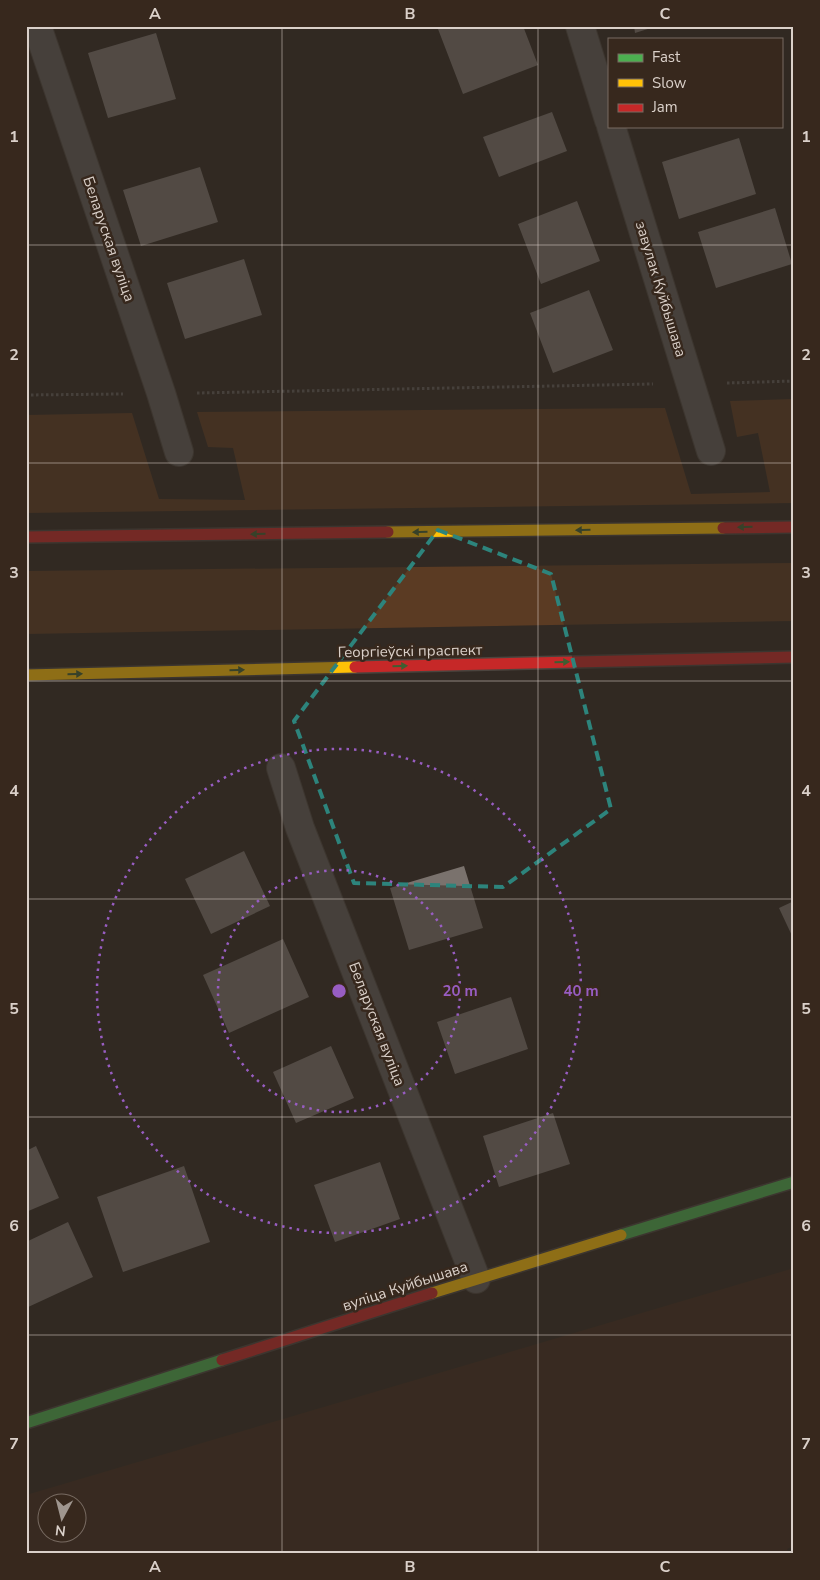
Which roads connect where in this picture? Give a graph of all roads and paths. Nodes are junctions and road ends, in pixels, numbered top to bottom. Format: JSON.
{"nodes":[{"id":1,"x":38,"y":26,"type":"edge"},
{"id":2,"x":580,"y":26,"type":"edge"},
{"id":3,"x":608,"y":117,"type":"edge"},
{"id":4,"x":612,"y":128,"type":"edge"},
{"id":5,"x":794,"y":381,"type":"edge"},
{"id":6,"x":691,"y":384,"type":"junction"},
{"id":7,"x":161,"y":393,"type":"junction"},
{"id":8,"x":26,"y":395,"type":"edge"},
{"id":9,"x":711,"y":451,"type":"dead end"},
{"id":10,"x":179,"y":452,"type":"dead end"},
{"id":11,"x":794,"y":527,"type":"edge"},
{"id":12,"x":26,"y":537,"type":"edge"},
{"id":13,"x":794,"y":657,"type":"edge"},
{"id":14,"x":26,"y":675,"type":"edge"},
{"id":15,"x":281,"y":768,"type":"dead end"},
{"id":16,"x":794,"y":1182,"type":"edge"},
{"id":17,"x":476,"y":1279,"type":"junction"},
{"id":18,"x":26,"y":1423,"type":"edge"}],
"edges":[{"from":1,"to":7,"type":"street","name":"Беларуская вуліца"},
{"from":2,"to":3,"type":"street"},
{"from":4,"to":6,"type":"street","name":"завулак Куйбышава"},
{"from":5,"to":6,"type":"path"},
{"from":6,"to":7,"type":"path"},
{"from":6,"to":9,"type":"street","name":"завулак Куйбышава"},
{"from":7,"to":8,"type":"path"},
{"from":7,"to":10,"type":"street","name":"Беларуская вуліца"},
{"from":11,"to":12,"type":"main road","one_way":true},
{"from":14,"to":13,"type":"main road","name":"Георгіеўскі праспект","one_way":true},
{"from":15,"to":17,"type":"street","name":"Беларуская вуліца"},
{"from":16,"to":17,"type":"main road","name":"вуліца Куйбышава"},
{"from":17,"to":18,"type":"main road","name":"вуліца Куйбышава"}]}
